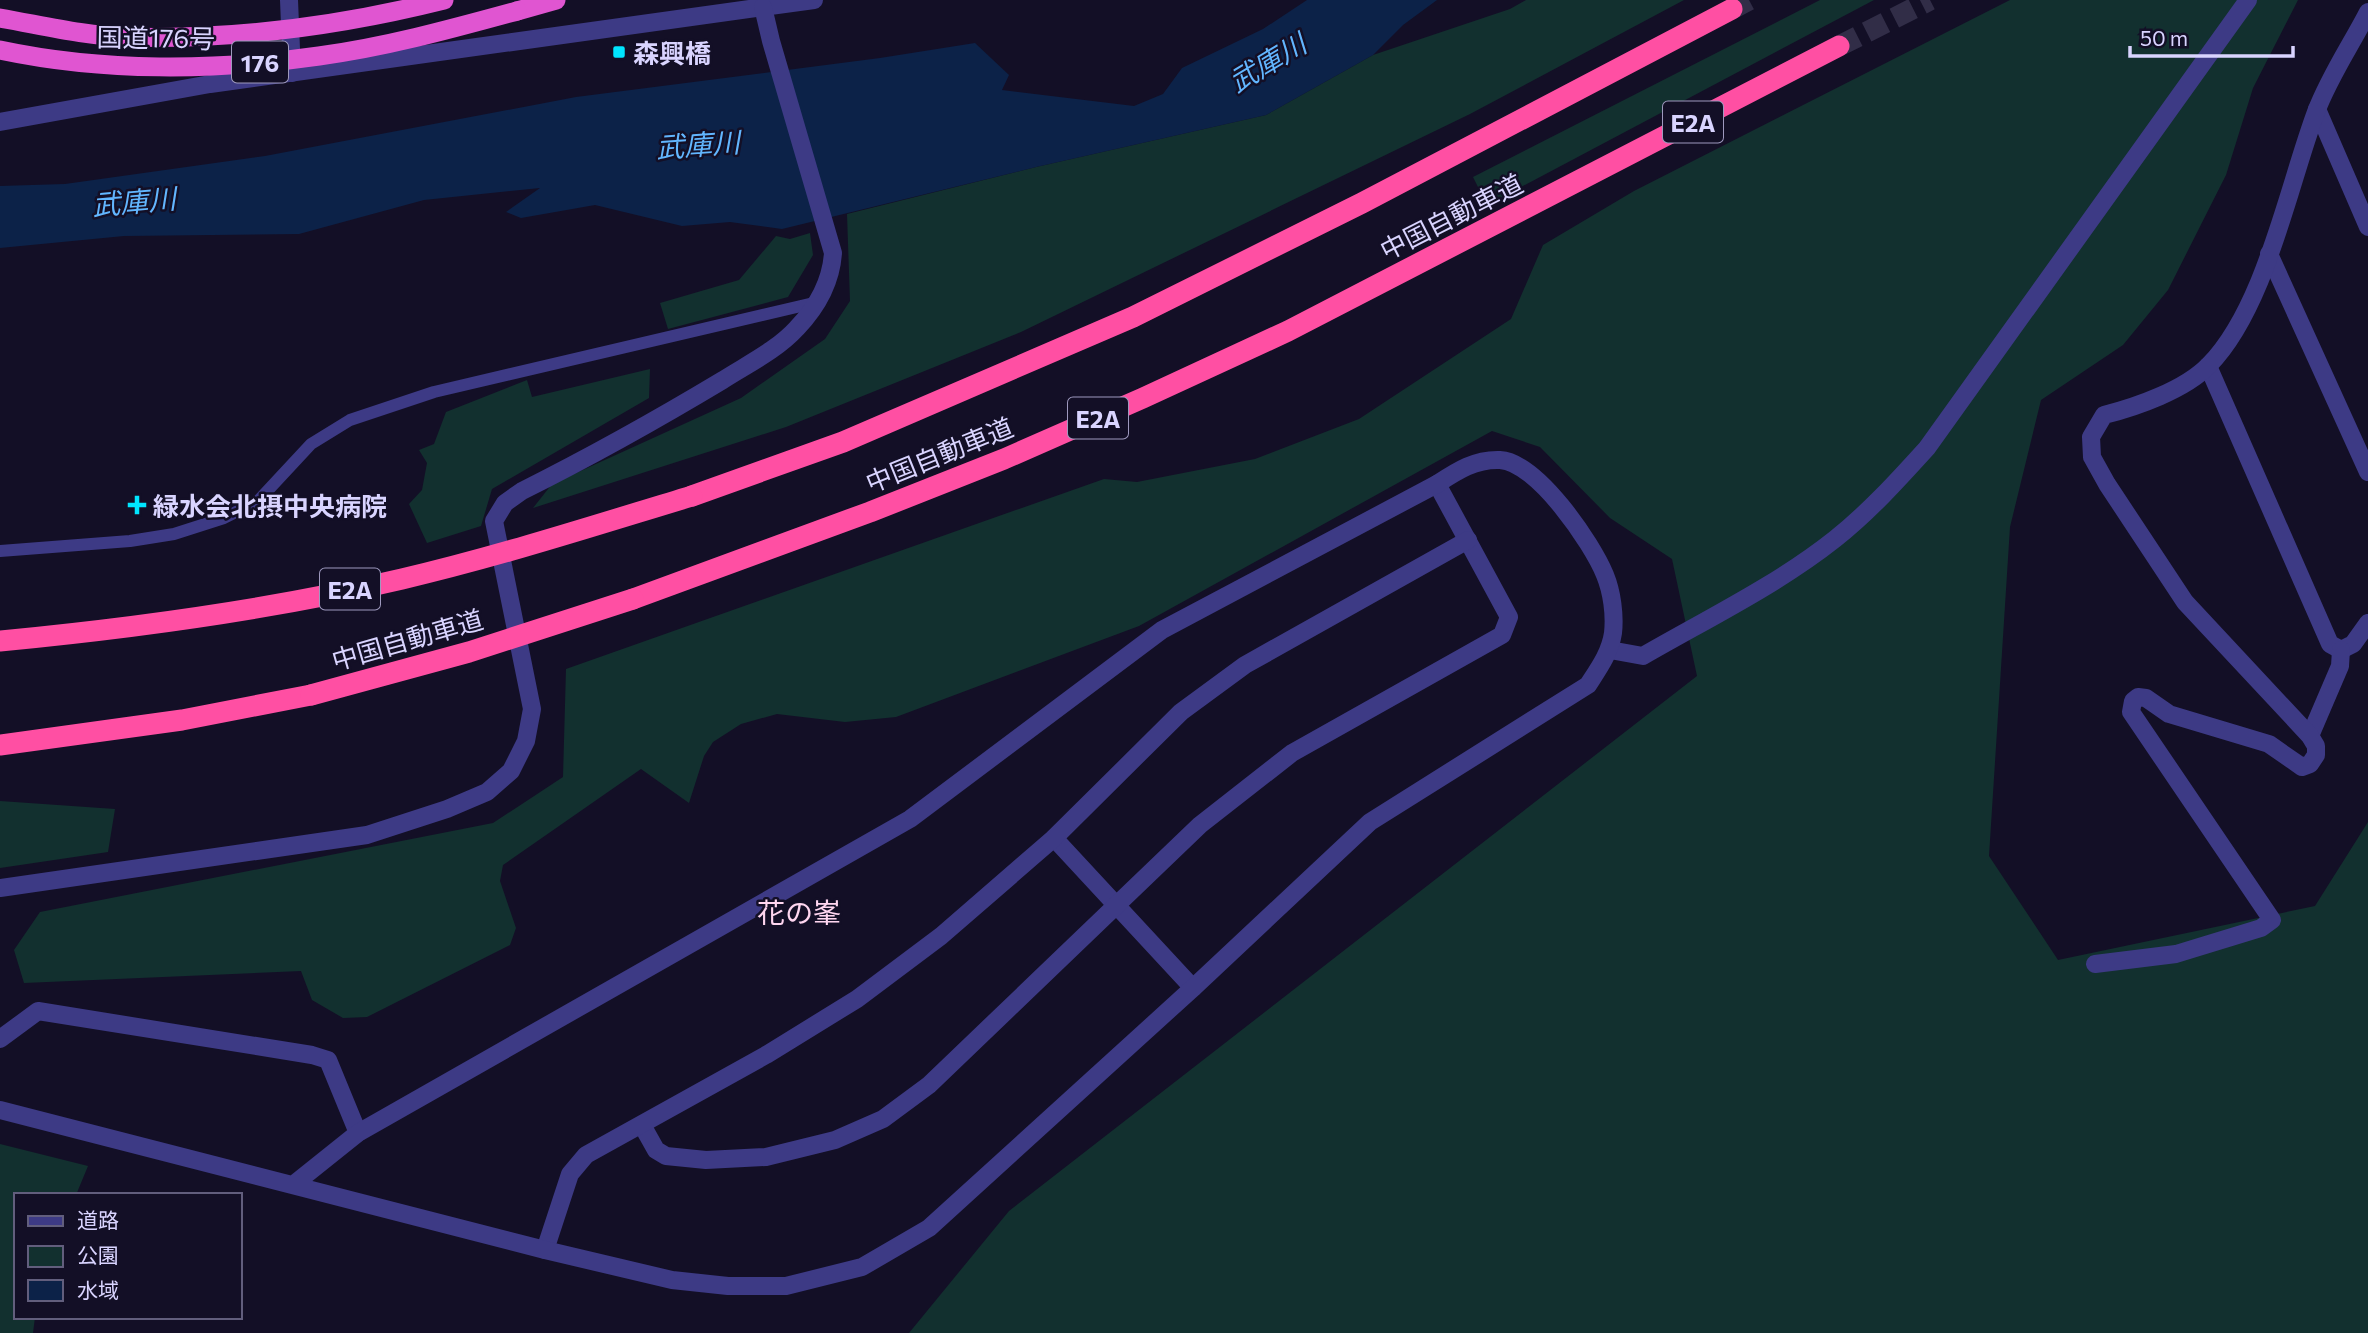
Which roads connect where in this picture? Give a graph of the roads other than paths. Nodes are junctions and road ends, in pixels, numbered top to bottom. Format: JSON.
{"nodes":[{"id":1,"x":289,"y":0,"type":"edge"},
{"id":2,"x":444,"y":0,"type":"edge"},
{"id":3,"x":556,"y":0,"type":"edge"},
{"id":4,"x":814,"y":0,"type":"edge"},
{"id":5,"x":2248,"y":0,"type":"edge"},
{"id":6,"x":763,"y":6,"type":"junction"},
{"id":7,"x":1732,"y":9,"type":"tunnel mouth"},
{"id":8,"x":2368,"y":12,"type":"edge"},
{"id":9,"x":0,"y":18,"type":"edge"},
{"id":10,"x":1839,"y":46,"type":"tunnel mouth"},
{"id":11,"x":0,"y":50,"type":"edge"},
{"id":12,"x":292,"y":73,"type":"junction"},
{"id":13,"x":2317,"y":109,"type":"junction"},
{"id":14,"x":0,"y":122,"type":"edge"},
{"id":15,"x":2368,"y":227,"type":"edge"},
{"id":16,"x":2269,"y":254,"type":"junction"},
{"id":17,"x":818,"y":302,"type":"junction"},
{"id":18,"x":2208,"y":366,"type":"junction"},
{"id":19,"x":2368,"y":471,"type":"edge"},
{"id":20,"x":1437,"y":484,"type":"junction"},
{"id":21,"x":1468,"y":540,"type":"junction"},
{"id":22,"x":0,"y":551,"type":"edge"},
{"id":23,"x":2368,"y":623,"type":"edge"},
{"id":24,"x":0,"y":641,"type":"edge"},
{"id":25,"x":1610,"y":650,"type":"junction"},
{"id":26,"x":2341,"y":650,"type":"junction"},
{"id":27,"x":2310,"y":736,"type":"junction"},
{"id":28,"x":0,"y":745,"type":"edge"},
{"id":29,"x":1054,"y":838,"type":"junction"},
{"id":30,"x":0,"y":888,"type":"edge"},
{"id":31,"x":1117,"y":907,"type":"junction"},
{"id":32,"x":2095,"y":964,"type":"dead end"},
{"id":33,"x":1193,"y":988,"type":"junction"},
{"id":34,"x":0,"y":1039,"type":"edge"},
{"id":35,"x":0,"y":1110,"type":"edge"},
{"id":36,"x":642,"y":1125,"type":"junction"},
{"id":37,"x":358,"y":1133,"type":"junction"},
{"id":38,"x":293,"y":1185,"type":"junction"},
{"id":39,"x":545,"y":1250,"type":"junction"}],
"edges":[{"from":1,"to":12,"type":"street"},
{"from":2,"to":9,"type":"highway","name":"国道176号","number":"176","bridge":true},
{"from":3,"to":11,"type":"highway","name":"国道176号","number":"176","bridge":true},
{"from":4,"to":6,"type":"street"},
{"from":5,"to":25,"type":"street"},
{"from":6,"to":12,"type":"street"},
{"from":6,"to":17,"type":"street"},
{"from":7,"to":24,"type":"highway","name":"中国自動車道","number":"E2A","bridge":true},
{"from":8,"to":13,"type":"street"},
{"from":10,"to":28,"type":"highway","name":"中国自動車道","number":"E2A","bridge":true},
{"from":12,"to":14,"type":"street"},
{"from":13,"to":15,"type":"street"},
{"from":13,"to":16,"type":"street"},
{"from":16,"to":18,"type":"street"},
{"from":16,"to":19,"type":"street"},
{"from":17,"to":22,"type":"lane"},
{"from":17,"to":30,"type":"street"},
{"from":18,"to":26,"type":"street"},
{"from":18,"to":27,"type":"street"},
{"from":20,"to":21,"type":"street"},
{"from":20,"to":25,"type":"street"},
{"from":20,"to":37,"type":"street"},
{"from":21,"to":29,"type":"street"},
{"from":21,"to":31,"type":"street"},
{"from":23,"to":26,"type":"street"},
{"from":25,"to":33,"type":"street"},
{"from":26,"to":27,"type":"street"},
{"from":27,"to":32,"type":"street"},
{"from":29,"to":31,"type":"street"},
{"from":29,"to":36,"type":"street"},
{"from":31,"to":33,"type":"street"},
{"from":31,"to":36,"type":"street"},
{"from":33,"to":39,"type":"street"},
{"from":34,"to":37,"type":"street"},
{"from":35,"to":38,"type":"street"},
{"from":36,"to":39,"type":"street"},
{"from":37,"to":38,"type":"street"},
{"from":38,"to":39,"type":"street"}]}
